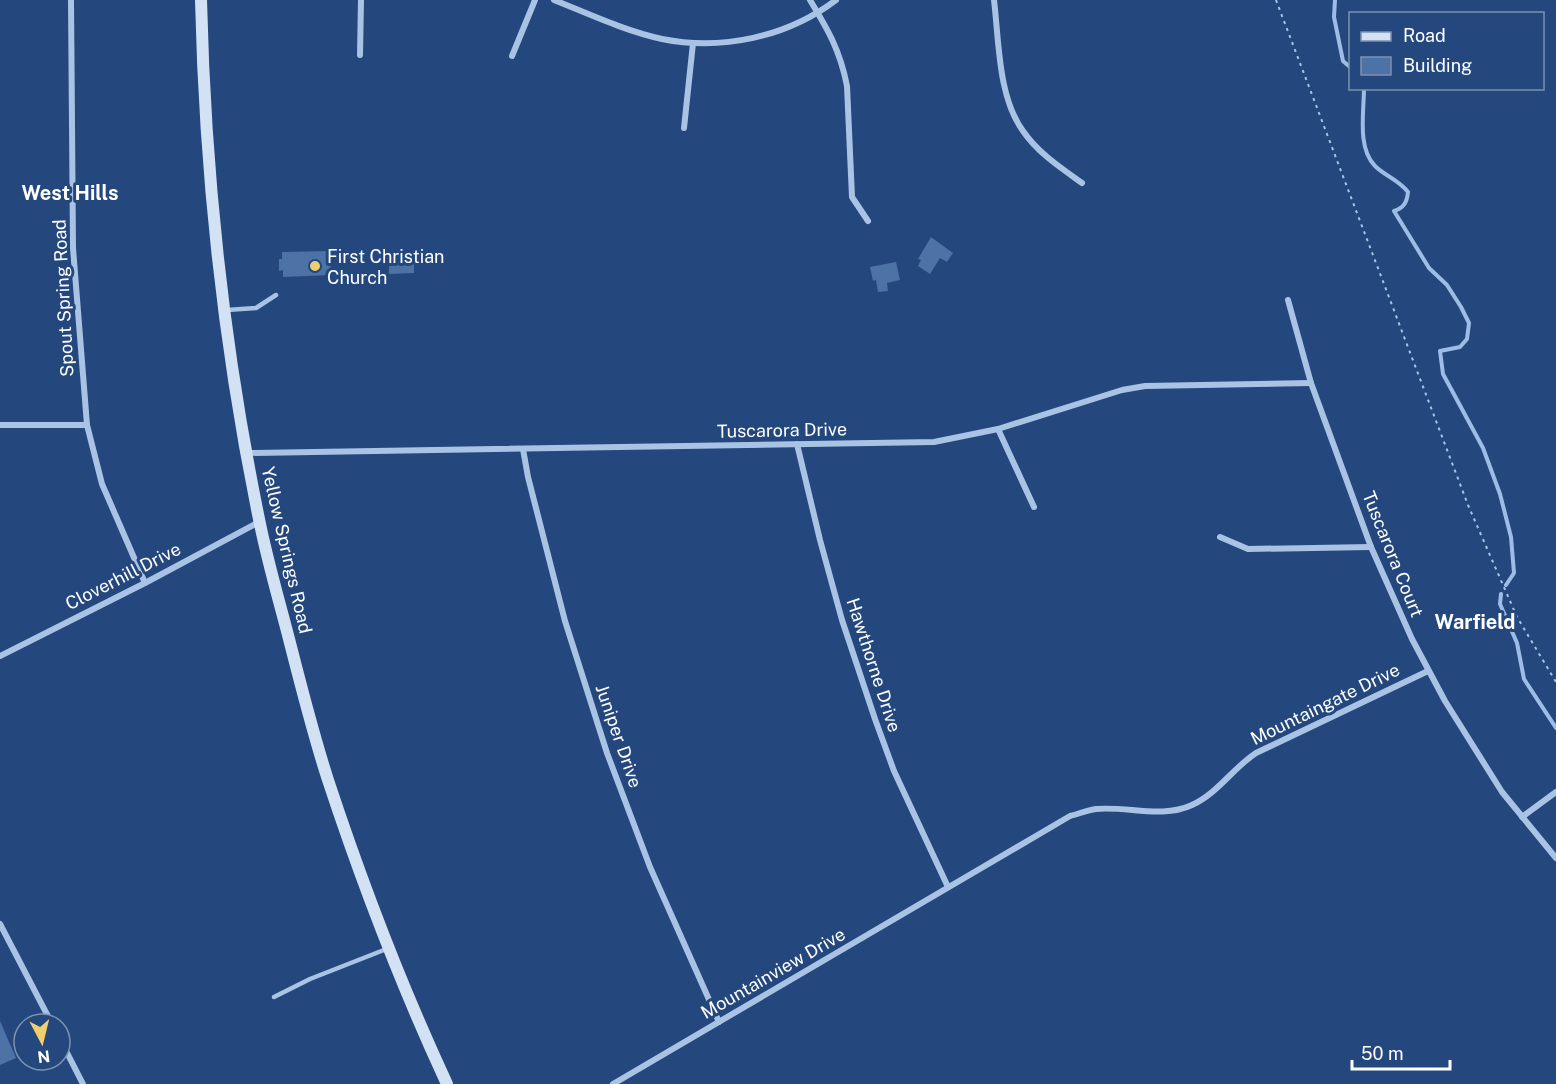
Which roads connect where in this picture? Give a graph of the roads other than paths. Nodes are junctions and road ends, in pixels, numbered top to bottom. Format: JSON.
{"nodes":[{"id":1,"x":71,"y":0,"type":"edge"},
{"id":2,"x":201,"y":0,"type":"edge"},
{"id":3,"x":361,"y":0,"type":"edge"},
{"id":4,"x":535,"y":0,"type":"edge"},
{"id":5,"x":554,"y":0,"type":"edge"},
{"id":6,"x":810,"y":0,"type":"edge"},
{"id":7,"x":836,"y":0,"type":"edge"},
{"id":8,"x":994,"y":0,"type":"edge"},
{"id":9,"x":818,"y":14,"type":"junction"},
{"id":10,"x":693,"y":43,"type":"junction"},
{"id":11,"x":360,"y":55,"type":"dead end"},
{"id":12,"x":512,"y":56,"type":"dead end"},
{"id":13,"x":684,"y":128,"type":"dead end"},
{"id":14,"x":1082,"y":183,"type":"dead end"},
{"id":15,"x":868,"y":221,"type":"dead end"},
{"id":16,"x":276,"y":295,"type":"dead end"},
{"id":17,"x":1288,"y":300,"type":"dead end"},
{"id":18,"x":224,"y":310,"type":"junction"},
{"id":19,"x":1311,"y":383,"type":"junction"},
{"id":20,"x":0,"y":425,"type":"edge"},
{"id":21,"x":87,"y":425,"type":"junction"},
{"id":22,"x":998,"y":429,"type":"junction"},
{"id":23,"x":797,"y":444,"type":"junction"},
{"id":24,"x":523,"y":449,"type":"junction"},
{"id":25,"x":246,"y":453,"type":"junction"},
{"id":26,"x":1034,"y":507,"type":"dead end"},
{"id":27,"x":259,"y":522,"type":"junction"},
{"id":28,"x":1220,"y":537,"type":"dead end"},
{"id":29,"x":1371,"y":547,"type":"junction"},
{"id":30,"x":145,"y":583,"type":"junction"},
{"id":31,"x":0,"y":656,"type":"edge"},
{"id":32,"x":1428,"y":671,"type":"junction"},
{"id":33,"x":1556,"y":792,"type":"edge"},
{"id":34,"x":1522,"y":817,"type":"junction"},
{"id":35,"x":1556,"y":858,"type":"edge"},
{"id":36,"x":948,"y":887,"type":"junction"},
{"id":37,"x":0,"y":924,"type":"edge"},
{"id":38,"x":389,"y":948,"type":"junction"},
{"id":39,"x":274,"y":996,"type":"dead end"},
{"id":40,"x":46,"y":1012,"type":"edge"},
{"id":41,"x":719,"y":1022,"type":"junction"},
{"id":42,"x":72,"y":1062,"type":"edge"},
{"id":43,"x":83,"y":1084,"type":"edge"},
{"id":44,"x":447,"y":1084,"type":"edge"},
{"id":45,"x":613,"y":1084,"type":"edge"}],
"edges":[{"from":1,"to":21,"type":"street","name":"Spout Spring Road"},
{"from":2,"to":18,"type":"main road","name":"Yellow Springs Road"},
{"from":3,"to":11,"type":"street"},
{"from":4,"to":12,"type":"street"},
{"from":5,"to":10,"type":"street"},
{"from":6,"to":9,"type":"street"},
{"from":7,"to":9,"type":"street"},
{"from":8,"to":14,"type":"street"},
{"from":9,"to":10,"type":"street"},
{"from":9,"to":15,"type":"street"},
{"from":10,"to":13,"type":"street"},
{"from":16,"to":18,"type":"lane"},
{"from":17,"to":19,"type":"street","name":"Tuscarora Court"},
{"from":18,"to":25,"type":"main road","name":"Yellow Springs Road"},
{"from":19,"to":22,"type":"street","name":"Tuscarora Drive"},
{"from":19,"to":29,"type":"street","name":"Tuscarora Court"},
{"from":20,"to":21,"type":"street"},
{"from":21,"to":30,"type":"street","name":"Spout Spring Road"},
{"from":22,"to":23,"type":"street","name":"Tuscarora Drive"},
{"from":22,"to":26,"type":"street"},
{"from":23,"to":24,"type":"street","name":"Tuscarora Drive"},
{"from":23,"to":36,"type":"street","name":"Hawthorne Drive"},
{"from":24,"to":25,"type":"street","name":"Tuscarora Drive"},
{"from":24,"to":41,"type":"street","name":"Juniper Drive"},
{"from":25,"to":27,"type":"main road","name":"Yellow Springs Road"},
{"from":27,"to":30,"type":"street","name":"Cloverhill Drive"},
{"from":27,"to":38,"type":"main road","name":"Yellow Springs Road"},
{"from":28,"to":29,"type":"street"},
{"from":29,"to":32,"type":"street","name":"Tuscarora Court"},
{"from":30,"to":31,"type":"street","name":"Cloverhill Drive"},
{"from":32,"to":34,"type":"street","name":"Tuscarora Court"},
{"from":32,"to":36,"type":"street","name":"Mountaingate Drive"},
{"from":33,"to":34,"type":"street"},
{"from":34,"to":35,"type":"street","name":"Tuscarora Court"},
{"from":36,"to":41,"type":"street","name":"Mountainview Drive"},
{"from":37,"to":40,"type":"street"},
{"from":38,"to":39,"type":"lane"},
{"from":38,"to":44,"type":"main road","name":"Yellow Springs Road"},
{"from":41,"to":45,"type":"street","name":"Mountainview Drive"},
{"from":42,"to":43,"type":"street"}]}
